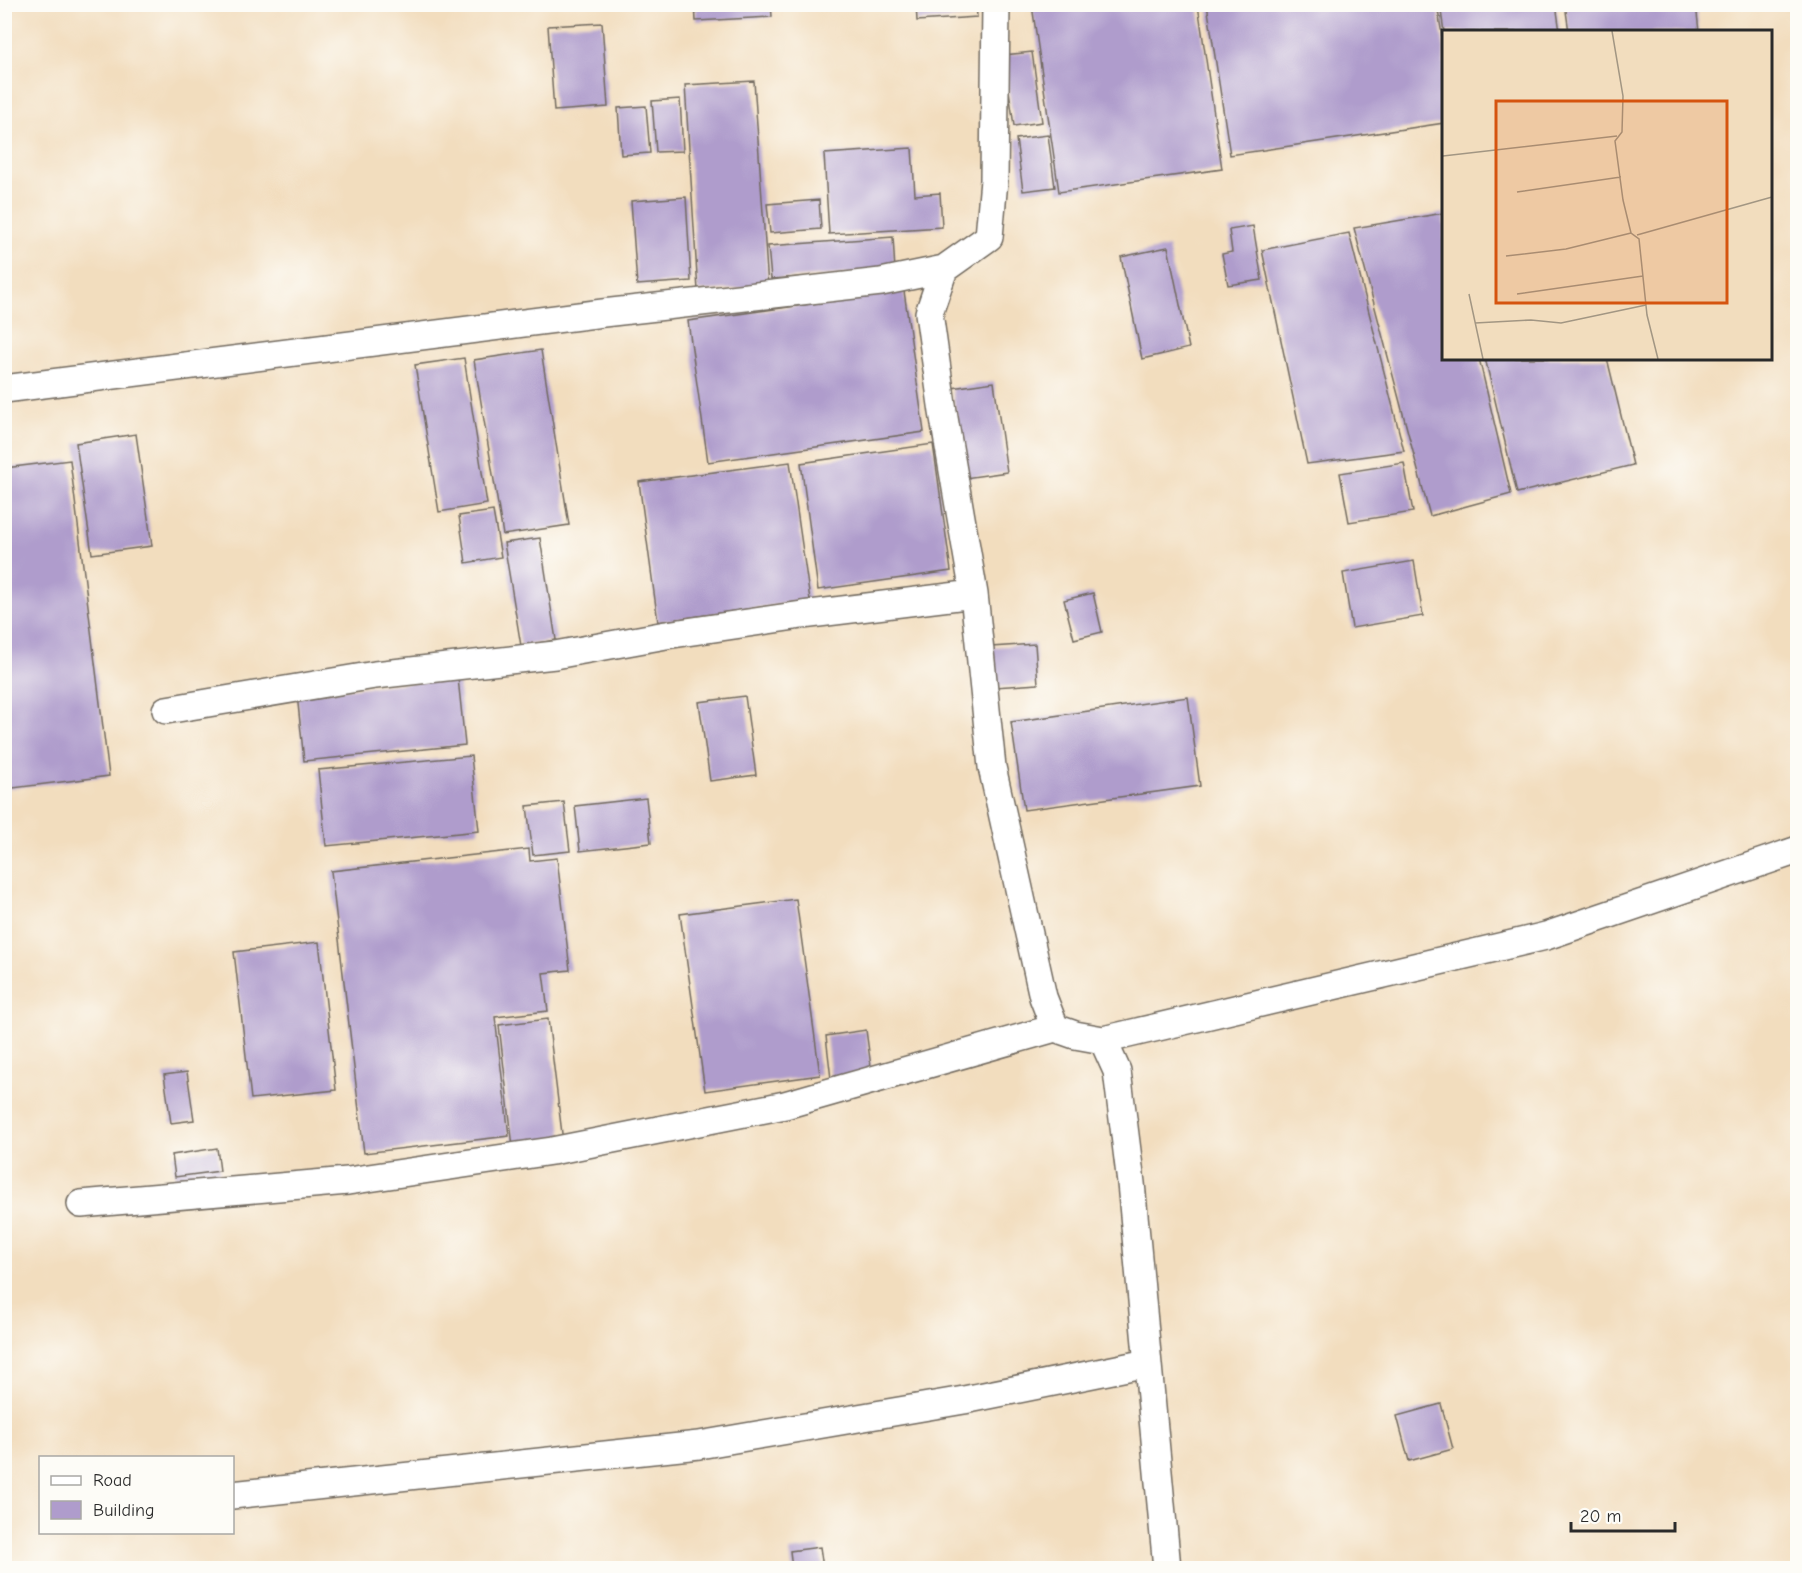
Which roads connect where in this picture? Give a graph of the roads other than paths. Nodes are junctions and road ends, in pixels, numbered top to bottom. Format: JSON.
{"nodes":[{"id":1,"x":996,"y":4,"type":"edge"},
{"id":2,"x":944,"y":269,"type":"junction"},
{"id":3,"x":4,"y":389,"type":"edge"},
{"id":4,"x":974,"y":594,"type":"junction"},
{"id":5,"x":166,"y":710,"type":"dead end"},
{"id":6,"x":1797,"y":850,"type":"edge"},
{"id":7,"x":1055,"y":1028,"type":"junction"},
{"id":8,"x":1103,"y":1040,"type":"junction"},
{"id":9,"x":81,"y":1204,"type":"dead end"},
{"id":10,"x":1147,"y":1363,"type":"junction"},
{"id":11,"x":234,"y":1495,"type":"edge"},
{"id":12,"x":1167,"y":1569,"type":"edge"}],
"edges":[{"from":1,"to":2,"type":"street"},
{"from":2,"to":3,"type":"street"},
{"from":2,"to":4,"type":"street"},
{"from":4,"to":5,"type":"street"},
{"from":4,"to":7,"type":"street"},
{"from":6,"to":8,"type":"street"},
{"from":7,"to":8,"type":"street"},
{"from":7,"to":9,"type":"street"},
{"from":8,"to":10,"type":"street"},
{"from":10,"to":11,"type":"street"},
{"from":10,"to":12,"type":"street"}]}
